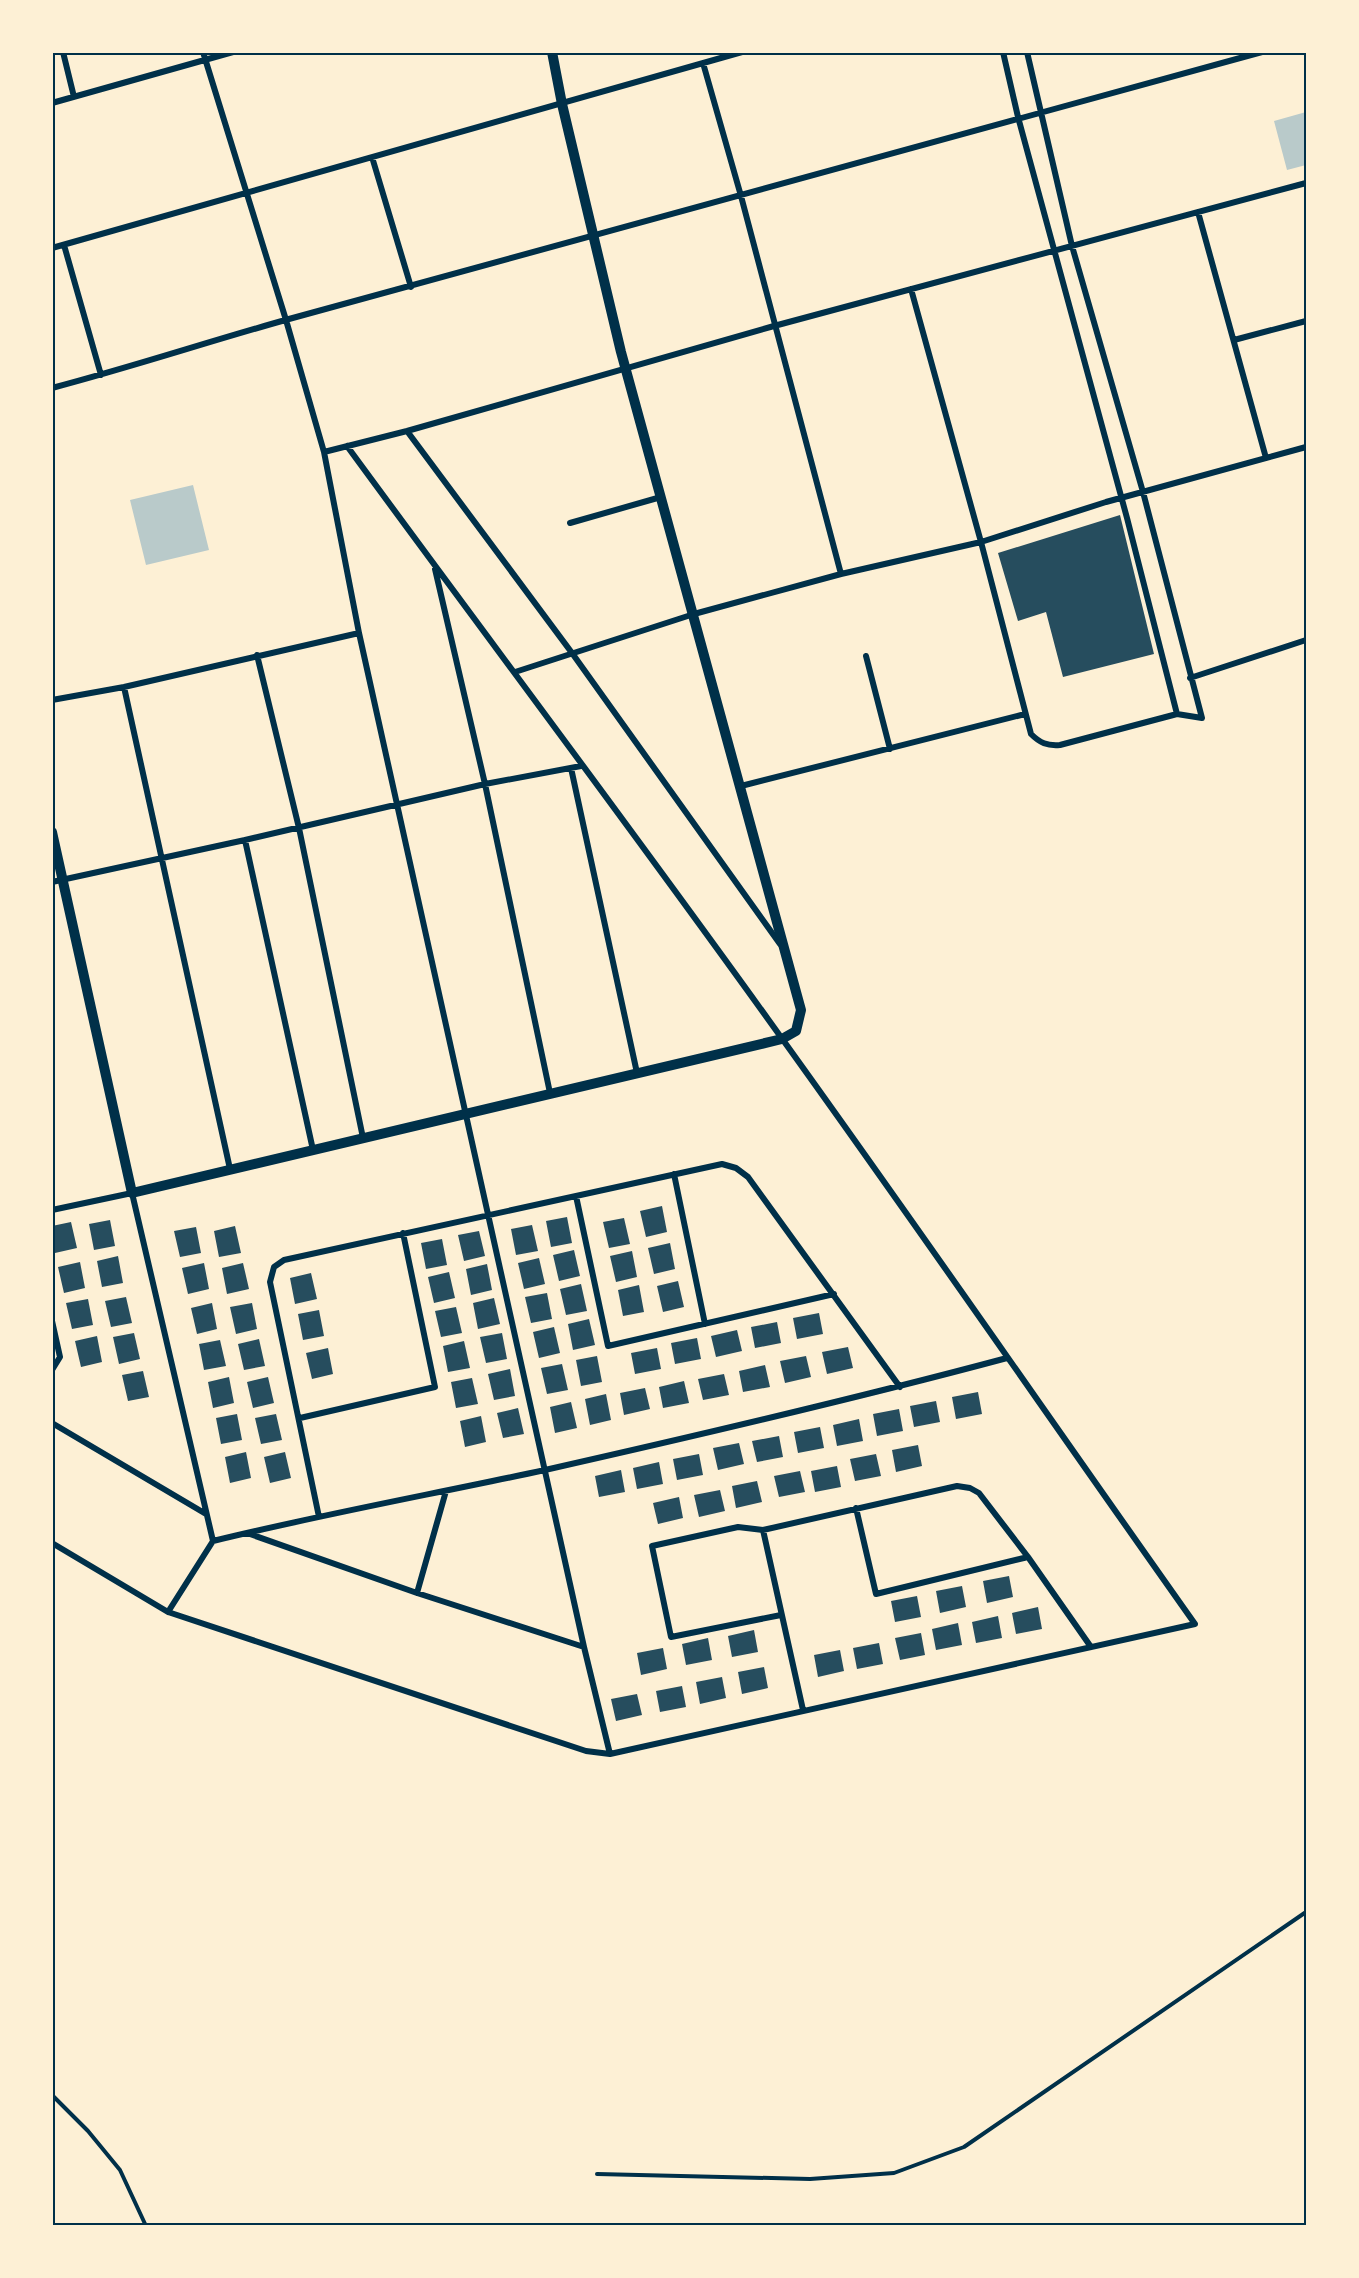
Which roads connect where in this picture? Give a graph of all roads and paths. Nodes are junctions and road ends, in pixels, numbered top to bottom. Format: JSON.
{"nodes":[{"id":1,"x":63,"y":52,"type":"edge"},
{"id":2,"x":203,"y":52,"type":"edge"},
{"id":3,"x":233,"y":52,"type":"edge"},
{"id":4,"x":552,"y":52,"type":"edge"},
{"id":5,"x":742,"y":52,"type":"edge"},
{"id":6,"x":1003,"y":52,"type":"edge"},
{"id":7,"x":1027,"y":52,"type":"edge"},
{"id":8,"x":1262,"y":52,"type":"edge"},
{"id":9,"x":205,"y":60,"type":"junction"},
{"id":10,"x":704,"y":63,"type":"junction"},
{"id":11,"x":74,"y":97,"type":"junction"},
{"id":12,"x":52,"y":103,"type":"edge"},
{"id":13,"x":562,"y":104,"type":"junction"},
{"id":14,"x":1041,"y":112,"type":"junction"},
{"id":15,"x":1018,"y":117,"type":"junction"},
{"id":16,"x":372,"y":157,"type":"junction"},
{"id":17,"x":1306,"y":183,"type":"edge"},
{"id":18,"x":246,"y":194,"type":"junction"},
{"id":19,"x":741,"y":196,"type":"junction"},
{"id":20,"x":1198,"y":212,"type":"junction"},
{"id":21,"x":595,"y":235,"type":"junction"},
{"id":22,"x":64,"y":245,"type":"junction"},
{"id":23,"x":1072,"y":246,"type":"junction"},
{"id":24,"x":52,"y":248,"type":"edge"},
{"id":25,"x":1054,"y":250,"type":"junction"},
{"id":26,"x":411,"y":287,"type":"junction"},
{"id":27,"x":911,"y":289,"type":"junction"},
{"id":28,"x":286,"y":320,"type":"junction"},
{"id":29,"x":1306,"y":321,"type":"edge"},
{"id":30,"x":774,"y":326,"type":"junction"},
{"id":31,"x":1234,"y":340,"type":"junction"},
{"id":32,"x":626,"y":368,"type":"junction"},
{"id":33,"x":100,"y":375,"type":"junction"},
{"id":34,"x":52,"y":388,"type":"edge"},
{"id":35,"x":407,"y":431,"type":"junction"},
{"id":36,"x":347,"y":446,"type":"junction"},
{"id":37,"x":1306,"y":447,"type":"edge"},
{"id":38,"x":324,"y":452,"type":"junction"},
{"id":39,"x":1266,"y":458,"type":"junction"},
{"id":40,"x":1143,"y":492,"type":"junction"},
{"id":41,"x":661,"y":497,"type":"junction"},
{"id":42,"x":1121,"y":498,"type":"junction"},
{"id":43,"x":570,"y":523,"type":"dead end"},
{"id":44,"x":981,"y":542,"type":"junction"},
{"id":45,"x":435,"y":565,"type":"junction"},
{"id":46,"x":841,"y":574,"type":"junction"},
{"id":47,"x":694,"y":614,"type":"junction"},
{"id":48,"x":359,"y":633,"type":"junction"},
{"id":49,"x":1306,"y":640,"type":"edge"},
{"id":50,"x":572,"y":653,"type":"junction"},
{"id":51,"x":257,"y":655,"type":"junction"},
{"id":52,"x":866,"y":656,"type":"dead end"},
{"id":53,"x":515,"y":672,"type":"junction"},
{"id":54,"x":1190,"y":678,"type":"junction"},
{"id":55,"x":124,"y":687,"type":"junction"},
{"id":56,"x":52,"y":700,"type":"edge"},
{"id":57,"x":1025,"y":714,"type":"junction"},
{"id":58,"x":1177,"y":714,"type":"junction"},
{"id":59,"x":890,"y":749,"type":"junction"},
{"id":60,"x":581,"y":766,"type":"junction"},
{"id":61,"x":571,"y":768,"type":"junction"},
{"id":62,"x":485,"y":784,"type":"junction"},
{"id":63,"x":741,"y":786,"type":"junction"},
{"id":64,"x":399,"y":806,"type":"junction"},
{"id":65,"x":299,"y":828,"type":"junction"},
{"id":66,"x":52,"y":832,"type":"edge"},
{"id":67,"x":245,"y":840,"type":"junction"},
{"id":68,"x":163,"y":858,"type":"junction"},
{"id":69,"x":57,"y":880,"type":"edge"},
{"id":70,"x":782,"y":947,"type":"junction"},
{"id":71,"x":782,"y":1039,"type":"junction"},
{"id":72,"x":637,"y":1073,"type":"junction"},
{"id":73,"x":550,"y":1093,"type":"junction"},
{"id":74,"x":465,"y":1113,"type":"junction"},
{"id":75,"x":363,"y":1138,"type":"junction"},
{"id":76,"x":314,"y":1150,"type":"junction"},
{"id":77,"x":230,"y":1169,"type":"junction"},
{"id":78,"x":674,"y":1174,"type":"junction"},
{"id":79,"x":132,"y":1193,"type":"junction"},
{"id":80,"x":576,"y":1196,"type":"junction"},
{"id":81,"x":52,"y":1210,"type":"edge"},
{"id":82,"x":489,"y":1214,"type":"junction"},
{"id":83,"x":402,"y":1233,"type":"junction"},
{"id":84,"x":834,"y":1294,"type":"junction"},
{"id":85,"x":52,"y":1321,"type":"edge"},
{"id":86,"x":705,"y":1324,"type":"junction"},
{"id":87,"x":1007,"y":1358,"type":"junction"},
{"id":88,"x":52,"y":1370,"type":"edge"},
{"id":89,"x":900,"y":1387,"type":"junction"},
{"id":90,"x":300,"y":1418,"type":"junction"},
{"id":91,"x":52,"y":1424,"type":"edge"},
{"id":92,"x":546,"y":1469,"type":"junction"},
{"id":93,"x":446,"y":1491,"type":"junction"},
{"id":94,"x":856,"y":1508,"type":"junction"},
{"id":95,"x":206,"y":1514,"type":"junction"},
{"id":96,"x":318,"y":1516,"type":"junction"},
{"id":97,"x":763,"y":1530,"type":"junction"},
{"id":98,"x":247,"y":1533,"type":"junction"},
{"id":99,"x":213,"y":1541,"type":"junction"},
{"id":100,"x":52,"y":1543,"type":"edge"},
{"id":101,"x":1028,"y":1557,"type":"junction"},
{"id":102,"x":417,"y":1593,"type":"junction"},
{"id":103,"x":168,"y":1612,"type":"junction"},
{"id":104,"x":781,"y":1615,"type":"junction"},
{"id":105,"x":584,"y":1647,"type":"junction"},
{"id":106,"x":1091,"y":1647,"type":"junction"},
{"id":107,"x":803,"y":1710,"type":"junction"},
{"id":108,"x":610,"y":1754,"type":"junction"},
{"id":109,"x":1306,"y":1912,"type":"edge"},
{"id":110,"x":52,"y":2095,"type":"edge"},
{"id":111,"x":597,"y":2174,"type":"dead end"},
{"id":112,"x":146,"y":2226,"type":"edge"}],
"edges":[{"from":1,"to":11,"type":"street"},
{"from":2,"to":9,"type":"street"},
{"from":3,"to":9,"type":"street"},
{"from":4,"to":13,"type":"street"},
{"from":5,"to":10,"type":"street"},
{"from":6,"to":15,"type":"street"},
{"from":7,"to":14,"type":"street"},
{"from":8,"to":14,"type":"street"},
{"from":9,"to":11,"type":"street"},
{"from":9,"to":18,"type":"street"},
{"from":10,"to":13,"type":"street"},
{"from":10,"to":19,"type":"street"},
{"from":11,"to":12,"type":"street"},
{"from":13,"to":16,"type":"street"},
{"from":13,"to":21,"type":"street"},
{"from":14,"to":15,"type":"street"},
{"from":14,"to":23,"type":"street"},
{"from":15,"to":19,"type":"street"},
{"from":15,"to":25,"type":"street"},
{"from":16,"to":18,"type":"street"},
{"from":16,"to":26,"type":"street"},
{"from":17,"to":20,"type":"street"},
{"from":18,"to":22,"type":"street"},
{"from":18,"to":28,"type":"street"},
{"from":19,"to":21,"type":"street"},
{"from":19,"to":30,"type":"street"},
{"from":20,"to":23,"type":"street"},
{"from":20,"to":31,"type":"street"},
{"from":21,"to":26,"type":"street"},
{"from":21,"to":32,"type":"street"},
{"from":22,"to":24,"type":"street"},
{"from":22,"to":33,"type":"street"},
{"from":23,"to":25,"type":"street"},
{"from":23,"to":40,"type":"street"},
{"from":25,"to":27,"type":"street"},
{"from":25,"to":42,"type":"street"},
{"from":26,"to":28,"type":"street"},
{"from":27,"to":30,"type":"street"},
{"from":27,"to":44,"type":"street"},
{"from":28,"to":33,"type":"street"},
{"from":28,"to":38,"type":"street"},
{"from":29,"to":31,"type":"street"},
{"from":30,"to":32,"type":"street"},
{"from":30,"to":46,"type":"street"},
{"from":31,"to":39,"type":"street"},
{"from":32,"to":35,"type":"street"},
{"from":32,"to":41,"type":"street"},
{"from":33,"to":34,"type":"street"},
{"from":35,"to":36,"type":"street"},
{"from":35,"to":50,"type":"street"},
{"from":36,"to":38,"type":"street"},
{"from":36,"to":45,"type":"street"},
{"from":37,"to":39,"type":"street"},
{"from":38,"to":48,"type":"street"},
{"from":39,"to":40,"type":"street"},
{"from":40,"to":42,"type":"street"},
{"from":40,"to":54,"type":"street"},
{"from":41,"to":43,"type":"street"},
{"from":41,"to":47,"type":"street"},
{"from":42,"to":44,"type":"street"},
{"from":42,"to":58,"type":"street"},
{"from":44,"to":46,"type":"street"},
{"from":44,"to":57,"type":"street"},
{"from":45,"to":53,"type":"street"},
{"from":45,"to":62,"type":"street"},
{"from":46,"to":47,"type":"street"},
{"from":47,"to":50,"type":"street"},
{"from":47,"to":63,"type":"street"},
{"from":48,"to":51,"type":"street"},
{"from":48,"to":64,"type":"street"},
{"from":49,"to":54,"type":"street"},
{"from":50,"to":53,"type":"street"},
{"from":50,"to":70,"type":"street"},
{"from":51,"to":55,"type":"street"},
{"from":51,"to":65,"type":"street"},
{"from":52,"to":59,"type":"street"},
{"from":53,"to":60,"type":"street"},
{"from":54,"to":58,"type":"street"},
{"from":55,"to":56,"type":"street"},
{"from":55,"to":68,"type":"street"},
{"from":57,"to":58,"type":"street"},
{"from":57,"to":59,"type":"street"},
{"from":59,"to":63,"type":"street"},
{"from":60,"to":61,"type":"street"},
{"from":60,"to":71,"type":"street"},
{"from":61,"to":62,"type":"street"},
{"from":61,"to":72,"type":"street"},
{"from":62,"to":64,"type":"street"},
{"from":62,"to":73,"type":"street"},
{"from":63,"to":70,"type":"street"},
{"from":64,"to":65,"type":"street"},
{"from":64,"to":74,"type":"street"},
{"from":65,"to":67,"type":"street"},
{"from":65,"to":75,"type":"street"},
{"from":66,"to":69,"type":"street"},
{"from":67,"to":68,"type":"street"},
{"from":67,"to":76,"type":"street"},
{"from":68,"to":69,"type":"street"},
{"from":68,"to":77,"type":"street"},
{"from":69,"to":79,"type":"street"},
{"from":70,"to":71,"type":"street"},
{"from":71,"to":72,"type":"street"},
{"from":71,"to":87,"type":"street"},
{"from":72,"to":73,"type":"street"},
{"from":73,"to":74,"type":"street"},
{"from":74,"to":75,"type":"street"},
{"from":74,"to":82,"type":"street"},
{"from":75,"to":76,"type":"street"},
{"from":76,"to":77,"type":"street"},
{"from":77,"to":79,"type":"street"},
{"from":78,"to":80,"type":"street"},
{"from":78,"to":84,"type":"street"},
{"from":78,"to":86,"type":"street"},
{"from":79,"to":81,"type":"street"},
{"from":79,"to":95,"type":"street"},
{"from":80,"to":82,"type":"street"},
{"from":80,"to":86,"type":"street"},
{"from":82,"to":83,"type":"street"},
{"from":82,"to":92,"type":"street"},
{"from":83,"to":90,"type":"street"},
{"from":83,"to":90,"type":"street"},
{"from":84,"to":86,"type":"street"},
{"from":84,"to":89,"type":"street"},
{"from":85,"to":88,"type":"street"},
{"from":87,"to":89,"type":"street"},
{"from":87,"to":106,"type":"street"},
{"from":89,"to":92,"type":"street"},
{"from":90,"to":96,"type":"street"},
{"from":91,"to":95,"type":"street"},
{"from":92,"to":93,"type":"street"},
{"from":92,"to":105,"type":"street"},
{"from":93,"to":96,"type":"street"},
{"from":93,"to":102,"type":"street"},
{"from":94,"to":97,"type":"street"},
{"from":94,"to":101,"type":"street"},
{"from":94,"to":101,"type":"street"},
{"from":95,"to":99,"type":"street"},
{"from":96,"to":98,"type":"street"},
{"from":97,"to":104,"type":"street"},
{"from":97,"to":104,"type":"street"},
{"from":98,"to":99,"type":"street"},
{"from":98,"to":102,"type":"street"},
{"from":99,"to":103,"type":"street"},
{"from":100,"to":103,"type":"street"},
{"from":101,"to":106,"type":"street"},
{"from":102,"to":105,"type":"street"},
{"from":103,"to":108,"type":"street"},
{"from":104,"to":107,"type":"street"},
{"from":105,"to":108,"type":"street"},
{"from":106,"to":107,"type":"street"},
{"from":107,"to":108,"type":"street"},
{"from":109,"to":111,"type":"path"},
{"from":110,"to":112,"type":"path"}]}
